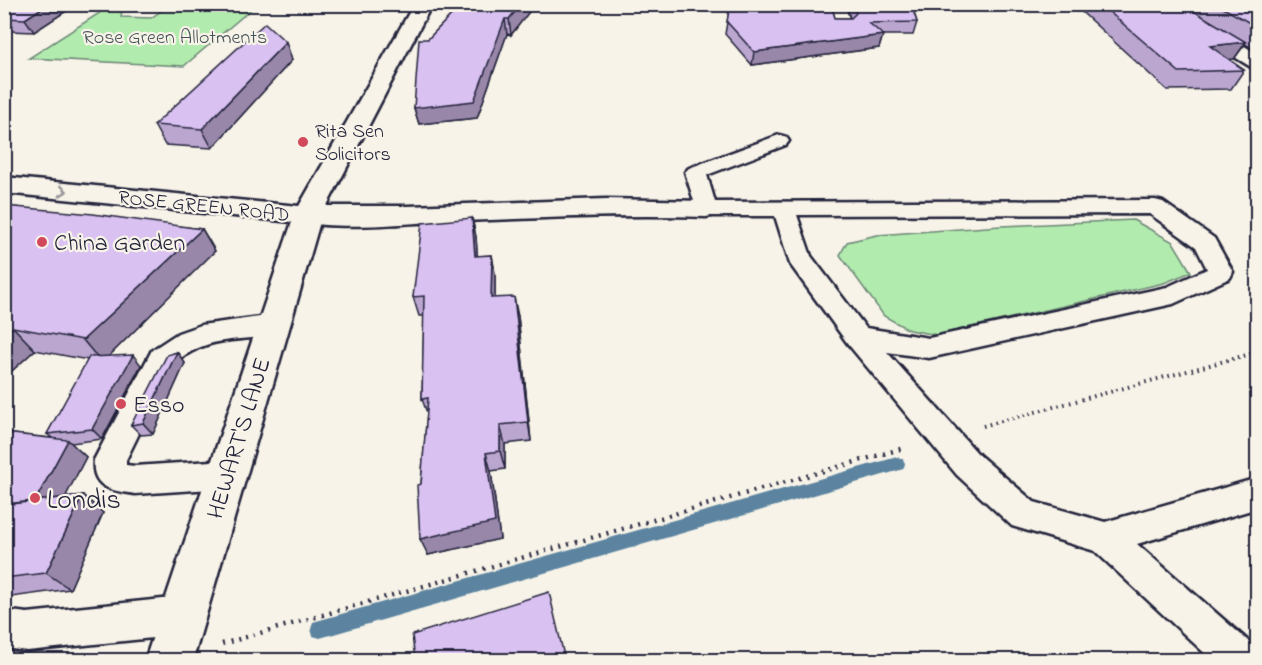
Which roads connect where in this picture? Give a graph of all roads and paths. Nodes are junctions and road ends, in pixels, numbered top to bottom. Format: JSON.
{"nodes":[{"id":1,"x":423,"y":4,"type":"edge"},
{"id":2,"x":835,"y":4,"type":"edge"},
{"id":3,"x":1157,"y":4,"type":"edge"},
{"id":4,"x":841,"y":24,"type":"edge"},
{"id":5,"x":1257,"y":63,"type":"edge"},
{"id":6,"x":779,"y":141,"type":"dead end"},
{"id":7,"x":4,"y":185,"type":"edge"},
{"id":8,"x":705,"y":209,"type":"junction"},
{"id":9,"x":784,"y":209,"type":"junction"},
{"id":10,"x":308,"y":215,"type":"junction"},
{"id":11,"x":274,"y":325,"type":"junction"},
{"id":12,"x":858,"y":338,"type":"junction"},
{"id":13,"x":1257,"y":352,"type":"edge"},
{"id":14,"x":944,"y":436,"type":"junction"},
{"id":15,"x":227,"y":474,"type":"junction"},
{"id":16,"x":1257,"y":493,"type":"edge"},
{"id":17,"x":1106,"y":538,"type":"junction"},
{"id":18,"x":182,"y":616,"type":"junction"},
{"id":19,"x":4,"y":629,"type":"edge"},
{"id":20,"x":169,"y":660,"type":"edge"},
{"id":21,"x":1240,"y":660,"type":"edge"}],
"edges":[{"from":1,"to":10,"type":"street","name":"ROSE GREEN ROAD"},
{"from":2,"to":4,"type":"street"},
{"from":3,"to":5,"type":"street"},
{"from":6,"to":8,"type":"lane"},
{"from":7,"to":10,"type":"street","name":"ROSE GREEN ROAD","one_way":true},
{"from":8,"to":9,"type":"lane"},
{"from":8,"to":10,"type":"street"},
{"from":9,"to":12,"type":"lane"},
{"from":9,"to":12,"type":"lane"},
{"from":10,"to":11,"type":"street","name":"HEWART'S LANE"},
{"from":11,"to":15,"type":"street","name":"HEWART'S LANE"},
{"from":11,"to":15,"type":"lane"},
{"from":12,"to":14,"type":"lane"},
{"from":13,"to":14,"type":"path"},
{"from":14,"to":17,"type":"lane"},
{"from":14,"to":20,"type":"path"},
{"from":15,"to":18,"type":"street","name":"HEWART'S LANE"},
{"from":16,"to":17,"type":"lane"},
{"from":17,"to":21,"type":"lane"},
{"from":18,"to":19,"type":"lane"},
{"from":18,"to":20,"type":"street","name":"HEWART'S LANE"}]}
